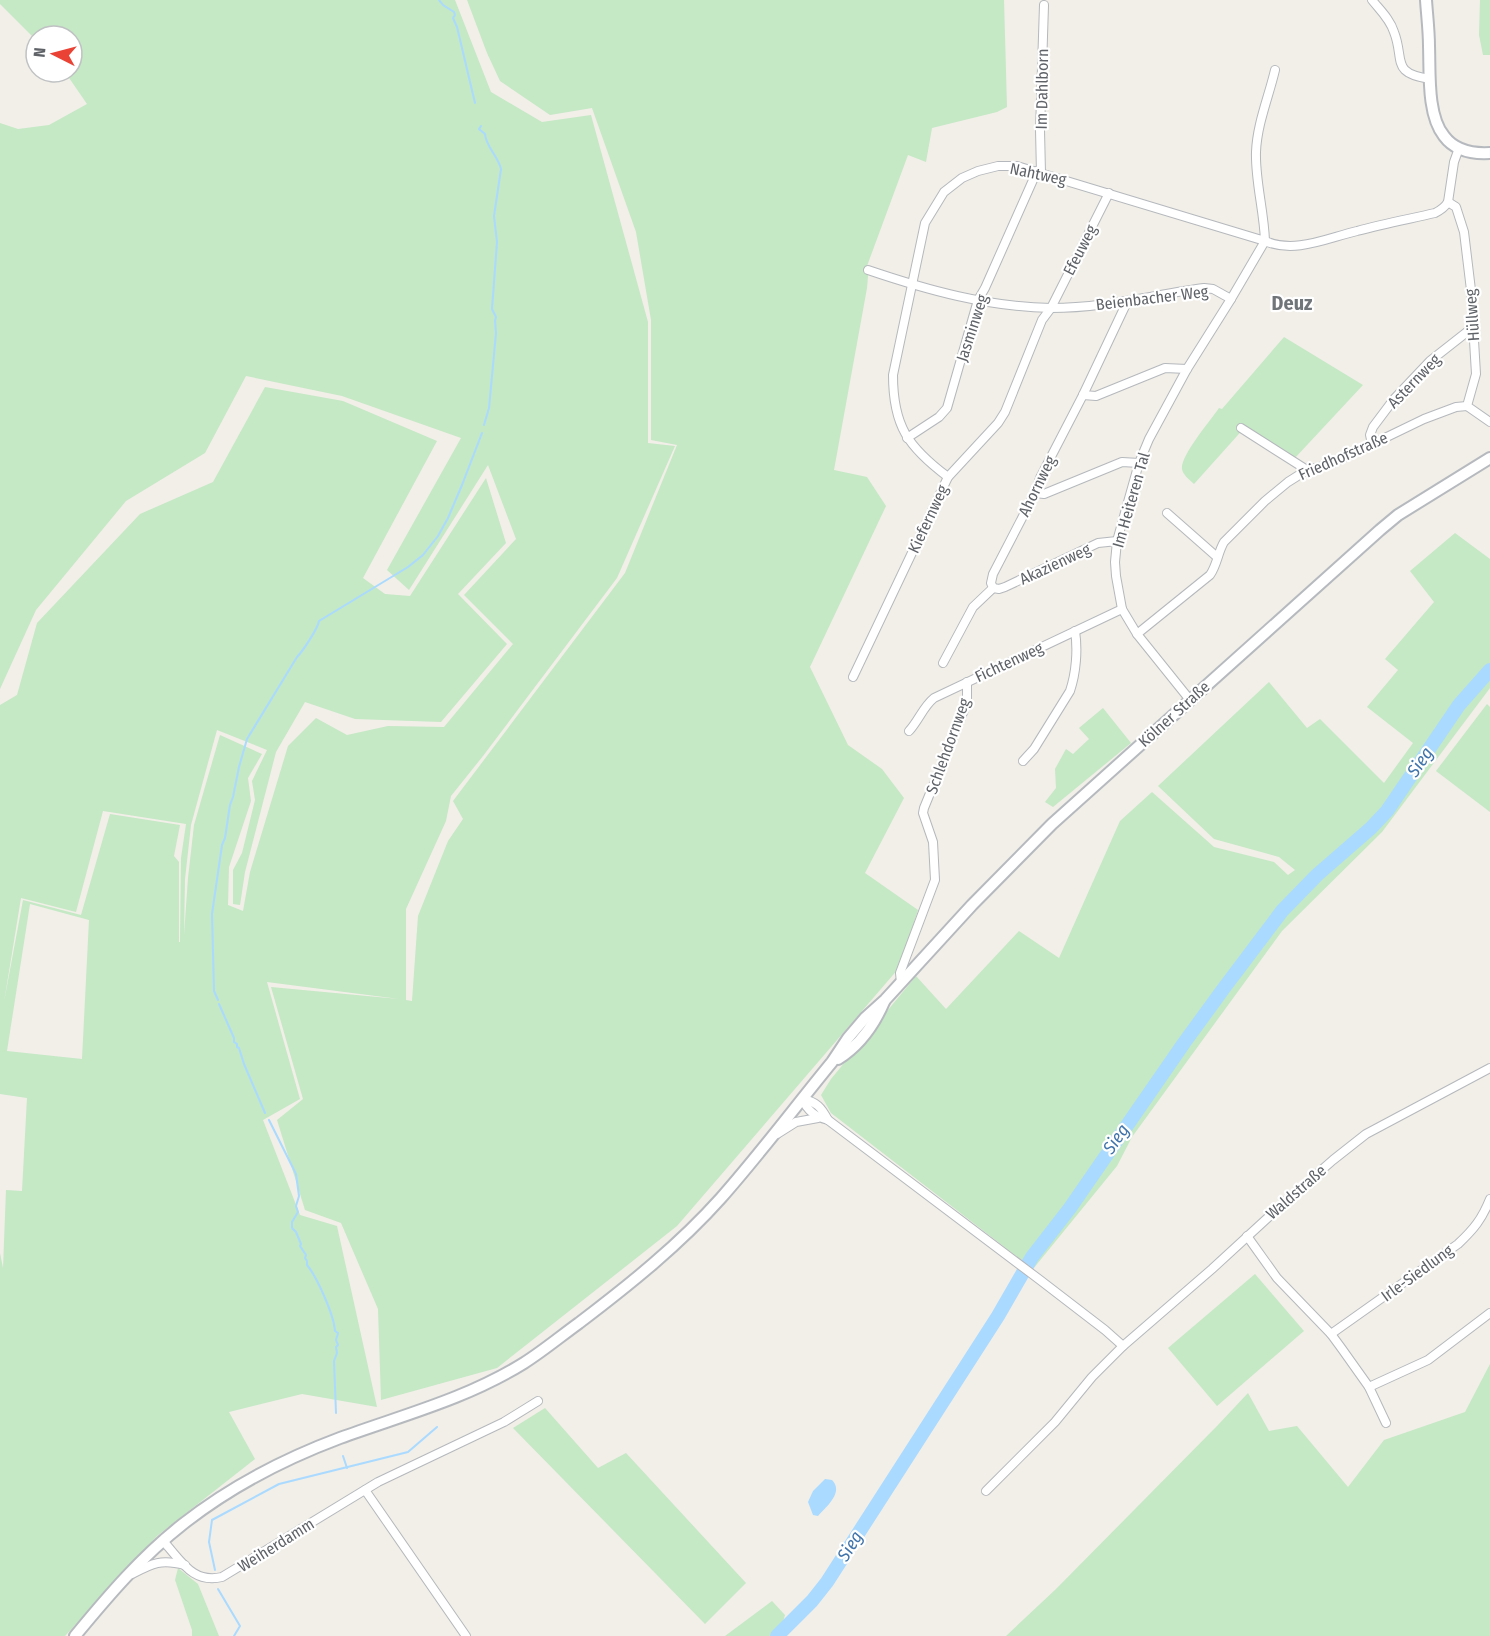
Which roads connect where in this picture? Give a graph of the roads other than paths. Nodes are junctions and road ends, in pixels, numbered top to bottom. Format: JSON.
{"nodes":[{"id":1,"x":1372,"y":0,"type":"edge"},
{"id":2,"x":1426,"y":0,"type":"edge"},
{"id":3,"x":1044,"y":5,"type":"dead end"},
{"id":4,"x":1275,"y":69,"type":"dead end"},
{"id":5,"x":1430,"y":79,"type":"junction"},
{"id":6,"x":1459,"y":148,"type":"junction"},
{"id":7,"x":1490,"y":153,"type":"edge"},
{"id":8,"x":1039,"y":172,"type":"junction"},
{"id":9,"x":1109,"y":193,"type":"junction"},
{"id":10,"x":1448,"y":202,"type":"junction"},
{"id":11,"x":1265,"y":241,"type":"junction"},
{"id":12,"x":868,"y":270,"type":"dead end"},
{"id":13,"x":911,"y":285,"type":"junction"},
{"id":14,"x":1231,"y":299,"type":"junction"},
{"id":15,"x":978,"y":300,"type":"junction"},
{"id":16,"x":1127,"y":302,"type":"junction"},
{"id":17,"x":1051,"y":308,"type":"junction"},
{"id":18,"x":1472,"y":328,"type":"junction"},
{"id":19,"x":1187,"y":369,"type":"junction"},
{"id":20,"x":1083,"y":395,"type":"junction"},
{"id":21,"x":1467,"y":406,"type":"junction"},
{"id":22,"x":1490,"y":422,"type":"edge"},
{"id":23,"x":1241,"y":428,"type":"dead end"},
{"id":24,"x":907,"y":438,"type":"junction"},
{"id":25,"x":1372,"y":444,"type":"junction"},
{"id":26,"x":1490,"y":459,"type":"edge"},
{"id":27,"x":1138,"y":463,"type":"junction"},
{"id":28,"x":1307,"y":470,"type":"junction"},
{"id":29,"x":948,"y":477,"type":"junction"},
{"id":30,"x":1035,"y":493,"type":"junction"},
{"id":31,"x":1167,"y":513,"type":"dead end"},
{"id":32,"x":1117,"y":541,"type":"junction"},
{"id":33,"x":1217,"y":556,"type":"junction"},
{"id":34,"x":993,"y":588,"type":"junction"},
{"id":35,"x":1122,"y":609,"type":"junction"},
{"id":36,"x":1076,"y":631,"type":"junction"},
{"id":37,"x":1137,"y":634,"type":"junction"},
{"id":38,"x":944,"y":663,"type":"dead end"},
{"id":39,"x":854,"y":677,"type":"dead end"},
{"id":40,"x":967,"y":682,"type":"junction"},
{"id":41,"x":1190,"y":700,"type":"junction"},
{"id":42,"x":909,"y":730,"type":"dead end"},
{"id":43,"x":1023,"y":761,"type":"dead end"},
{"id":44,"x":901,"y":982,"type":"junction"},
{"id":45,"x":1490,"y":1068,"type":"edge"},
{"id":46,"x":802,"y":1099,"type":"junction"},
{"id":47,"x":819,"y":1118,"type":"junction"},
{"id":48,"x":828,"y":1120,"type":"junction"},
{"id":49,"x":771,"y":1138,"type":"junction"},
{"id":50,"x":1490,"y":1199,"type":"edge"},
{"id":51,"x":1247,"y":1236,"type":"junction"},
{"id":52,"x":1490,"y":1313,"type":"edge"},
{"id":53,"x":1330,"y":1334,"type":"junction"},
{"id":54,"x":1123,"y":1346,"type":"junction"},
{"id":55,"x":1369,"y":1387,"type":"junction"},
{"id":56,"x":538,"y":1401,"type":"dead end"},
{"id":57,"x":1386,"y":1423,"type":"dead end"},
{"id":58,"x":365,"y":1490,"type":"junction"},
{"id":59,"x":986,"y":1491,"type":"dead end"},
{"id":60,"x":163,"y":1541,"type":"junction"},
{"id":61,"x":185,"y":1565,"type":"junction"},
{"id":62,"x":128,"y":1576,"type":"junction"},
{"id":63,"x":75,"y":1636,"type":"edge"},
{"id":64,"x":466,"y":1636,"type":"edge"}],
"edges":[{"from":1,"to":5,"type":"street"},
{"from":2,"to":5,"type":"main road"},
{"from":3,"to":8,"type":"street","name":"Im Dahlborn"},
{"from":4,"to":11,"type":"street"},
{"from":5,"to":6,"type":"main road"},
{"from":6,"to":7,"type":"main road"},
{"from":6,"to":10,"type":"street"},
{"from":8,"to":9,"type":"street","name":"Nahtweg"},
{"from":8,"to":13,"type":"street","name":"Nahtweg"},
{"from":8,"to":15,"type":"street","name":"Jasminweg"},
{"from":9,"to":11,"type":"street","name":"Nahtweg"},
{"from":9,"to":17,"type":"street","name":"Efeuweg"},
{"from":10,"to":11,"type":"street"},
{"from":10,"to":18,"type":"street","name":"Hüllweg"},
{"from":11,"to":14,"type":"street","name":"Beienbacher Weg"},
{"from":12,"to":13,"type":"street","name":"Beienbacher Weg"},
{"from":13,"to":15,"type":"street","name":"Beienbacher Weg"},
{"from":13,"to":24,"type":"street","name":"Nahtweg"},
{"from":14,"to":16,"type":"street","name":"Beienbacher Weg"},
{"from":14,"to":19,"type":"street","name":"Im Heiteren Tal"},
{"from":15,"to":17,"type":"street","name":"Beienbacher Weg"},
{"from":15,"to":24,"type":"street","name":"Jasminweg"},
{"from":16,"to":17,"type":"street","name":"Beienbacher Weg"},
{"from":16,"to":20,"type":"street","name":"Ahornweg"},
{"from":17,"to":29,"type":"street","name":"Kiefernweg"},
{"from":18,"to":21,"type":"street","name":"Hüllweg"},
{"from":18,"to":25,"type":"street","name":"Asternweg"},
{"from":19,"to":20,"type":"street"},
{"from":19,"to":27,"type":"street","name":"Im Heiteren Tal"},
{"from":20,"to":30,"type":"street","name":"Ahornweg"},
{"from":21,"to":22,"type":"street"},
{"from":21,"to":25,"type":"street","name":"Friedhofstraße"},
{"from":23,"to":28,"type":"street"},
{"from":24,"to":29,"type":"street","name":"Nahtweg"},
{"from":25,"to":28,"type":"street","name":"Friedhofstraße"},
{"from":26,"to":41,"type":"main road","name":"Kölner Straße"},
{"from":27,"to":30,"type":"street"},
{"from":27,"to":32,"type":"street","name":"Im Heiteren Tal"},
{"from":28,"to":33,"type":"street","name":"Friedhofstraße"},
{"from":29,"to":39,"type":"street","name":"Kiefernweg"},
{"from":30,"to":34,"type":"street","name":"Ahornweg"},
{"from":31,"to":33,"type":"street"},
{"from":32,"to":34,"type":"street","name":"Akazienweg"},
{"from":32,"to":35,"type":"street","name":"Im Heiteren Tal"},
{"from":33,"to":37,"type":"street","name":"Friedhofstraße"},
{"from":34,"to":38,"type":"street","name":"Ahornweg"},
{"from":35,"to":36,"type":"street","name":"Fichtenweg"},
{"from":35,"to":37,"type":"street","name":"Im Heiteren Tal"},
{"from":36,"to":40,"type":"street","name":"Fichtenweg"},
{"from":36,"to":43,"type":"street"},
{"from":37,"to":41,"type":"street","name":"Im Heiteren Tal"},
{"from":40,"to":42,"type":"street","name":"Fichtenweg"},
{"from":40,"to":44,"type":"street","name":"Schlehdornweg"},
{"from":41,"to":44,"type":"main road","name":"Kölner Straße"},
{"from":44,"to":46,"type":"main road","name":"Kölner Straße"},
{"from":45,"to":51,"type":"street","name":"Waldstraße"},
{"from":46,"to":47,"type":"street"},
{"from":46,"to":48,"type":"street"},
{"from":46,"to":49,"type":"main road","name":"Kölner Straße"},
{"from":47,"to":48,"type":"street"},
{"from":47,"to":49,"type":"street"},
{"from":48,"to":54,"type":"street"},
{"from":49,"to":60,"type":"main road","name":"Kölner Straße"},
{"from":50,"to":53,"type":"street","name":"Irle-Siedlung"},
{"from":51,"to":53,"type":"street"},
{"from":51,"to":54,"type":"street","name":"Waldstraße"},
{"from":52,"to":55,"type":"street"},
{"from":53,"to":55,"type":"street"},
{"from":54,"to":59,"type":"street","name":"Waldstraße"},
{"from":55,"to":57,"type":"street"},
{"from":56,"to":58,"type":"street","name":"Weiherdamm"},
{"from":58,"to":61,"type":"street","name":"Weiherdamm"},
{"from":58,"to":64,"type":"street"},
{"from":60,"to":61,"type":"street","name":"Weiherdamm"},
{"from":60,"to":62,"type":"main road","name":"Kölner Straße"},
{"from":61,"to":62,"type":"street","name":"Weiherdamm"},
{"from":62,"to":63,"type":"main road","name":"Kölner Straße"}]}
